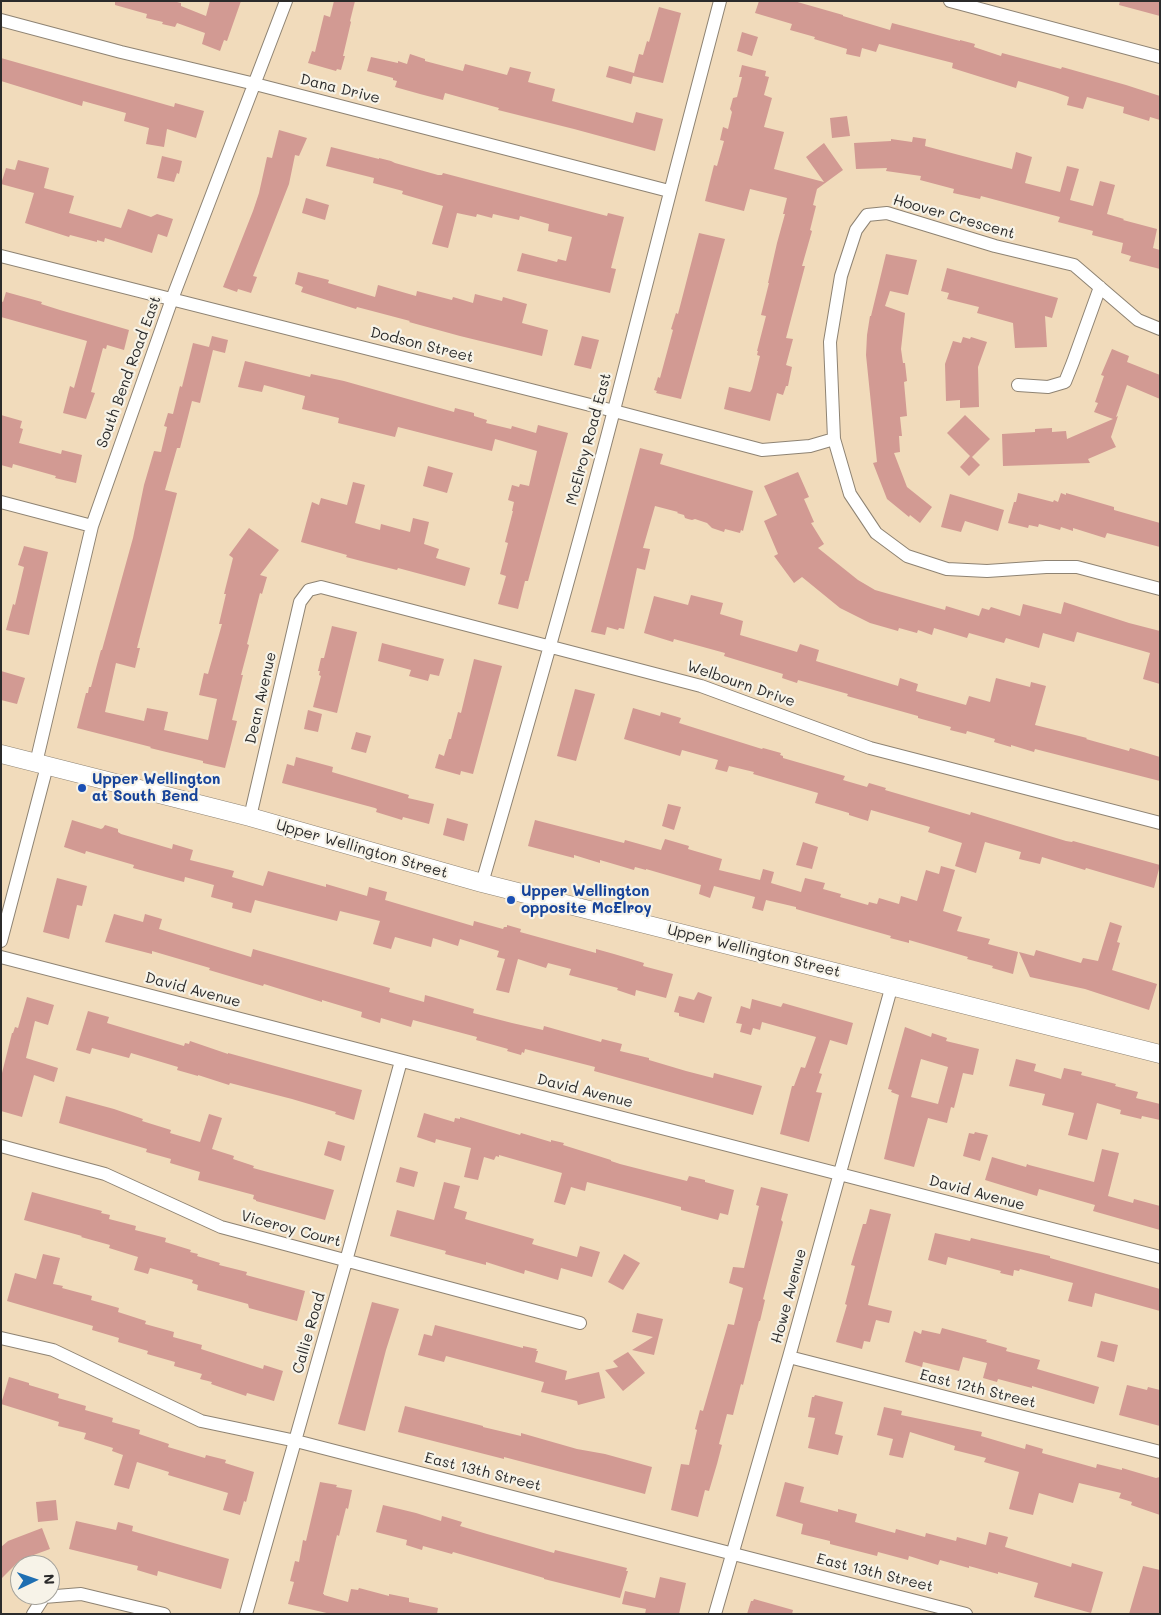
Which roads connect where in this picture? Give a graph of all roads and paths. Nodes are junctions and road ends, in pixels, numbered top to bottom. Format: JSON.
{"nodes":[{"id":1,"x":286,"y":1,"type":"edge"},
{"id":2,"x":720,"y":1,"type":"edge"},
{"id":3,"x":950,"y":1,"type":"edge"},
{"id":4,"x":1,"y":20,"type":"edge"},
{"id":5,"x":1160,"y":57,"type":"edge"},
{"id":6,"x":255,"y":84,"type":"junction"},
{"id":7,"x":670,"y":190,"type":"junction"},
{"id":8,"x":1,"y":256,"type":"edge"},
{"id":9,"x":1100,"y":287,"type":"junction"},
{"id":10,"x":172,"y":299,"type":"junction"},
{"id":11,"x":1160,"y":329,"type":"edge"},
{"id":12,"x":1018,"y":385,"type":"dead end"},
{"id":13,"x":614,"y":411,"type":"junction"},
{"id":14,"x":834,"y":439,"type":"junction"},
{"id":15,"x":1,"y":502,"type":"edge"},
{"id":16,"x":92,"y":526,"type":"junction"},
{"id":17,"x":1160,"y":589,"type":"edge"},
{"id":18,"x":310,"y":590,"type":"joint"},
{"id":19,"x":550,"y":646,"type":"junction"},
{"id":20,"x":1,"y":754,"type":"edge"},
{"id":21,"x":42,"y":765,"type":"junction"},
{"id":22,"x":250,"y":817,"type":"junction"},
{"id":23,"x":1160,"y":822,"type":"edge"},
{"id":24,"x":482,"y":883,"type":"junction"},
{"id":25,"x":1,"y":941,"type":"edge"},
{"id":26,"x":1,"y":957,"type":"edge"},
{"id":27,"x":892,"y":986,"type":"junction"},
{"id":28,"x":1160,"y":1054,"type":"edge"},
{"id":29,"x":400,"y":1060,"type":"junction"},
{"id":30,"x":1,"y":1146,"type":"edge"},
{"id":31,"x":840,"y":1174,"type":"junction"},
{"id":32,"x":1160,"y":1258,"type":"edge"},
{"id":33,"x":346,"y":1261,"type":"junction"},
{"id":34,"x":580,"y":1323,"type":"dead end"},
{"id":35,"x":1,"y":1338,"type":"edge"},
{"id":36,"x":789,"y":1357,"type":"junction"},
{"id":37,"x":296,"y":1441,"type":"junction"},
{"id":38,"x":1160,"y":1452,"type":"edge"},
{"id":39,"x":731,"y":1553,"type":"junction"},
{"id":40,"x":33,"y":1614,"type":"edge"},
{"id":41,"x":164,"y":1614,"type":"edge"},
{"id":42,"x":246,"y":1614,"type":"edge"},
{"id":43,"x":715,"y":1614,"type":"edge"},
{"id":44,"x":966,"y":1614,"type":"edge"}],
"edges":[{"from":1,"to":6,"type":"street","name":"South Bend Road East"},
{"from":2,"to":7,"type":"street","name":"McElroy Road East"},
{"from":3,"to":5,"type":"street"},
{"from":4,"to":6,"type":"street","name":"Dana Drive"},
{"from":6,"to":7,"type":"street","name":"Dana Drive"},
{"from":6,"to":10,"type":"street","name":"South Bend Road East"},
{"from":7,"to":13,"type":"street","name":"McElroy Road East"},
{"from":8,"to":10,"type":"street","name":"Dodson Street"},
{"from":9,"to":11,"type":"street","name":"Hoover Crescent"},
{"from":9,"to":12,"type":"street"},
{"from":9,"to":14,"type":"street","name":"Hoover Crescent"},
{"from":10,"to":13,"type":"street","name":"Dodson Street"},
{"from":10,"to":16,"type":"street","name":"South Bend Road East"},
{"from":13,"to":14,"type":"street","name":"Dodson Street"},
{"from":13,"to":19,"type":"street","name":"McElroy Road East"},
{"from":14,"to":17,"type":"street","name":"Hoover Crescent"},
{"from":15,"to":16,"type":"street"},
{"from":16,"to":21,"type":"street","name":"South Bend Road East"},
{"from":18,"to":19,"type":"street","name":"Welbourn Drive"},
{"from":18,"to":22,"type":"street","name":"Dean Avenue"},
{"from":19,"to":23,"type":"street","name":"Welbourn Drive"},
{"from":19,"to":24,"type":"street","name":"McElroy Road East"},
{"from":20,"to":21,"type":"main road","name":"Upper Wellington Street"},
{"from":21,"to":22,"type":"main road","name":"Upper Wellington Street"},
{"from":21,"to":25,"type":"street","name":"South Bend Road East"},
{"from":22,"to":24,"type":"main road","name":"Upper Wellington Street"},
{"from":24,"to":27,"type":"main road","name":"Upper Wellington Street"},
{"from":26,"to":29,"type":"street","name":"David Avenue"},
{"from":27,"to":28,"type":"main road","name":"Upper Wellington Street"},
{"from":27,"to":31,"type":"street","name":"Howe Avenue"},
{"from":29,"to":31,"type":"street","name":"David Avenue"},
{"from":29,"to":33,"type":"street","name":"Callie Road"},
{"from":30,"to":33,"type":"street","name":"Viceroy Court"},
{"from":31,"to":32,"type":"street","name":"David Avenue"},
{"from":31,"to":36,"type":"street","name":"Howe Avenue"},
{"from":33,"to":34,"type":"street","name":"Viceroy Court"},
{"from":33,"to":37,"type":"street","name":"Callie Road"},
{"from":35,"to":37,"type":"street","name":"East 13th Street"},
{"from":36,"to":38,"type":"street","name":"East 12th Street"},
{"from":36,"to":39,"type":"street","name":"Howe Avenue"},
{"from":37,"to":39,"type":"street","name":"East 13th Street"},
{"from":37,"to":42,"type":"street","name":"Callie Road"},
{"from":39,"to":43,"type":"street","name":"Howe Avenue"},
{"from":39,"to":44,"type":"street","name":"East 13th Street"},
{"from":40,"to":41,"type":"street"}]}
